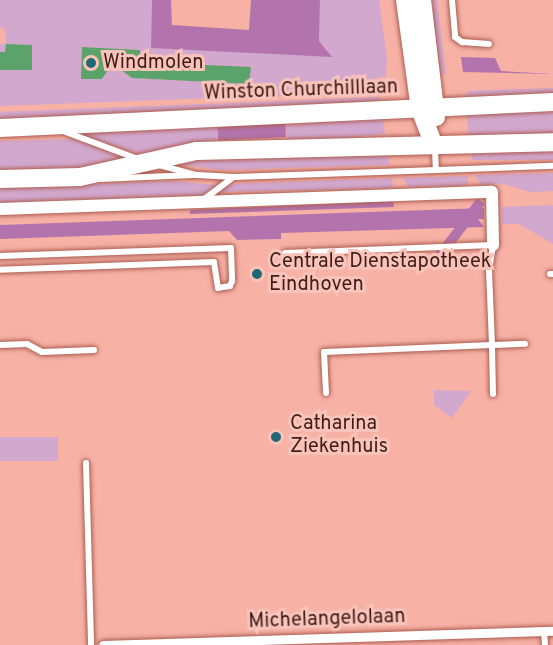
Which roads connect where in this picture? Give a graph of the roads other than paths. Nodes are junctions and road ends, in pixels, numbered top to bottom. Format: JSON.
{"nodes":[{"id":1,"x":405,"y":0,"type":"edge"},
{"id":2,"x":422,"y":0,"type":"edge"},
{"id":3,"x":452,"y":0,"type":"edge"},
{"id":4,"x":489,"y":44,"type":"dead end"},
{"id":5,"x":553,"y":102,"type":"edge"},
{"id":6,"x":428,"y":108,"type":"junction"},
{"id":7,"x":50,"y":126,"type":"junction"},
{"id":8,"x":0,"y":128,"type":"edge"},
{"id":9,"x":553,"y":142,"type":"edge"},
{"id":10,"x":434,"y":145,"type":"junction"},
{"id":11,"x":143,"y":161,"type":"junction"},
{"id":12,"x":553,"y":166,"type":"edge"},
{"id":13,"x":436,"y":171,"type":"junction"},
{"id":14,"x":197,"y":175,"type":"junction"},
{"id":15,"x":80,"y":177,"type":"junction"},
{"id":16,"x":234,"y":177,"type":"junction"},
{"id":17,"x":0,"y":179,"type":"edge"},
{"id":18,"x":200,"y":202,"type":"junction"},
{"id":19,"x":0,"y":209,"type":"edge"},
{"id":20,"x":493,"y":245,"type":"junction"},
{"id":21,"x":213,"y":248,"type":"junction"},
{"id":22,"x":285,"y":253,"type":"dead end"},
{"id":23,"x":0,"y":256,"type":"edge"},
{"id":24,"x":214,"y":262,"type":"junction"},
{"id":25,"x":0,"y":270,"type":"edge"},
{"id":26,"x":525,"y":344,"type":"dead end"},
{"id":27,"x":0,"y":345,"type":"edge"},
{"id":28,"x":492,"y":345,"type":"junction"},
{"id":29,"x":94,"y":350,"type":"dead end"},
{"id":30,"x":326,"y":393,"type":"dead end"},
{"id":31,"x":493,"y":394,"type":"dead end"},
{"id":32,"x":86,"y":463,"type":"dead end"},
{"id":33,"x":549,"y":631,"type":"edge"},
{"id":34,"x":91,"y":645,"type":"edge"},
{"id":35,"x":103,"y":645,"type":"edge"},
{"id":36,"x":545,"y":645,"type":"edge"}],
"edges":[{"from":1,"to":6,"type":"main road"},
{"from":2,"to":6,"type":"main road"},
{"from":3,"to":4,"type":"lane"},
{"from":5,"to":6,"type":"main road","name":"Winston Churchilllaan"},
{"from":6,"to":7,"type":"main road","name":"Winston Churchilllaan"},
{"from":6,"to":10,"type":"main road"},
{"from":7,"to":8,"type":"main road","name":"Winston Churchilllaan"},
{"from":7,"to":11,"type":"lane","name":"Winston Churchilllaan"},
{"from":9,"to":10,"type":"main road","name":"Winston Churchilllaan"},
{"from":10,"to":11,"type":"main road","name":"Winston Churchilllaan"},
{"from":10,"to":13,"type":"lane"},
{"from":11,"to":14,"type":"lane","name":"Winston Churchilllaan"},
{"from":11,"to":15,"type":"main road","name":"Winston Churchilllaan"},
{"from":12,"to":13,"type":"lane","name":"Winston Churchilllaan"},
{"from":13,"to":16,"type":"lane","name":"Winston Churchilllaan"},
{"from":14,"to":15,"type":"lane","name":"Winston Churchilllaan"},
{"from":14,"to":16,"type":"lane","name":"Winston Churchilllaan"},
{"from":15,"to":17,"type":"main road","name":"Winston Churchilllaan"},
{"from":16,"to":18,"type":"lane"},
{"from":18,"to":19,"type":"street"},
{"from":18,"to":20,"type":"street"},
{"from":20,"to":22,"type":"lane"},
{"from":20,"to":28,"type":"lane"},
{"from":21,"to":23,"type":"lane"},
{"from":21,"to":24,"type":"lane"},
{"from":21,"to":24,"type":"lane"},
{"from":24,"to":25,"type":"lane"},
{"from":26,"to":28,"type":"lane"},
{"from":27,"to":29,"type":"lane"},
{"from":28,"to":30,"type":"lane"},
{"from":28,"to":31,"type":"lane"},
{"from":32,"to":34,"type":"lane"},
{"from":33,"to":35,"type":"street","name":"Michelangelolaan"},
{"from":33,"to":36,"type":"lane"}]}
